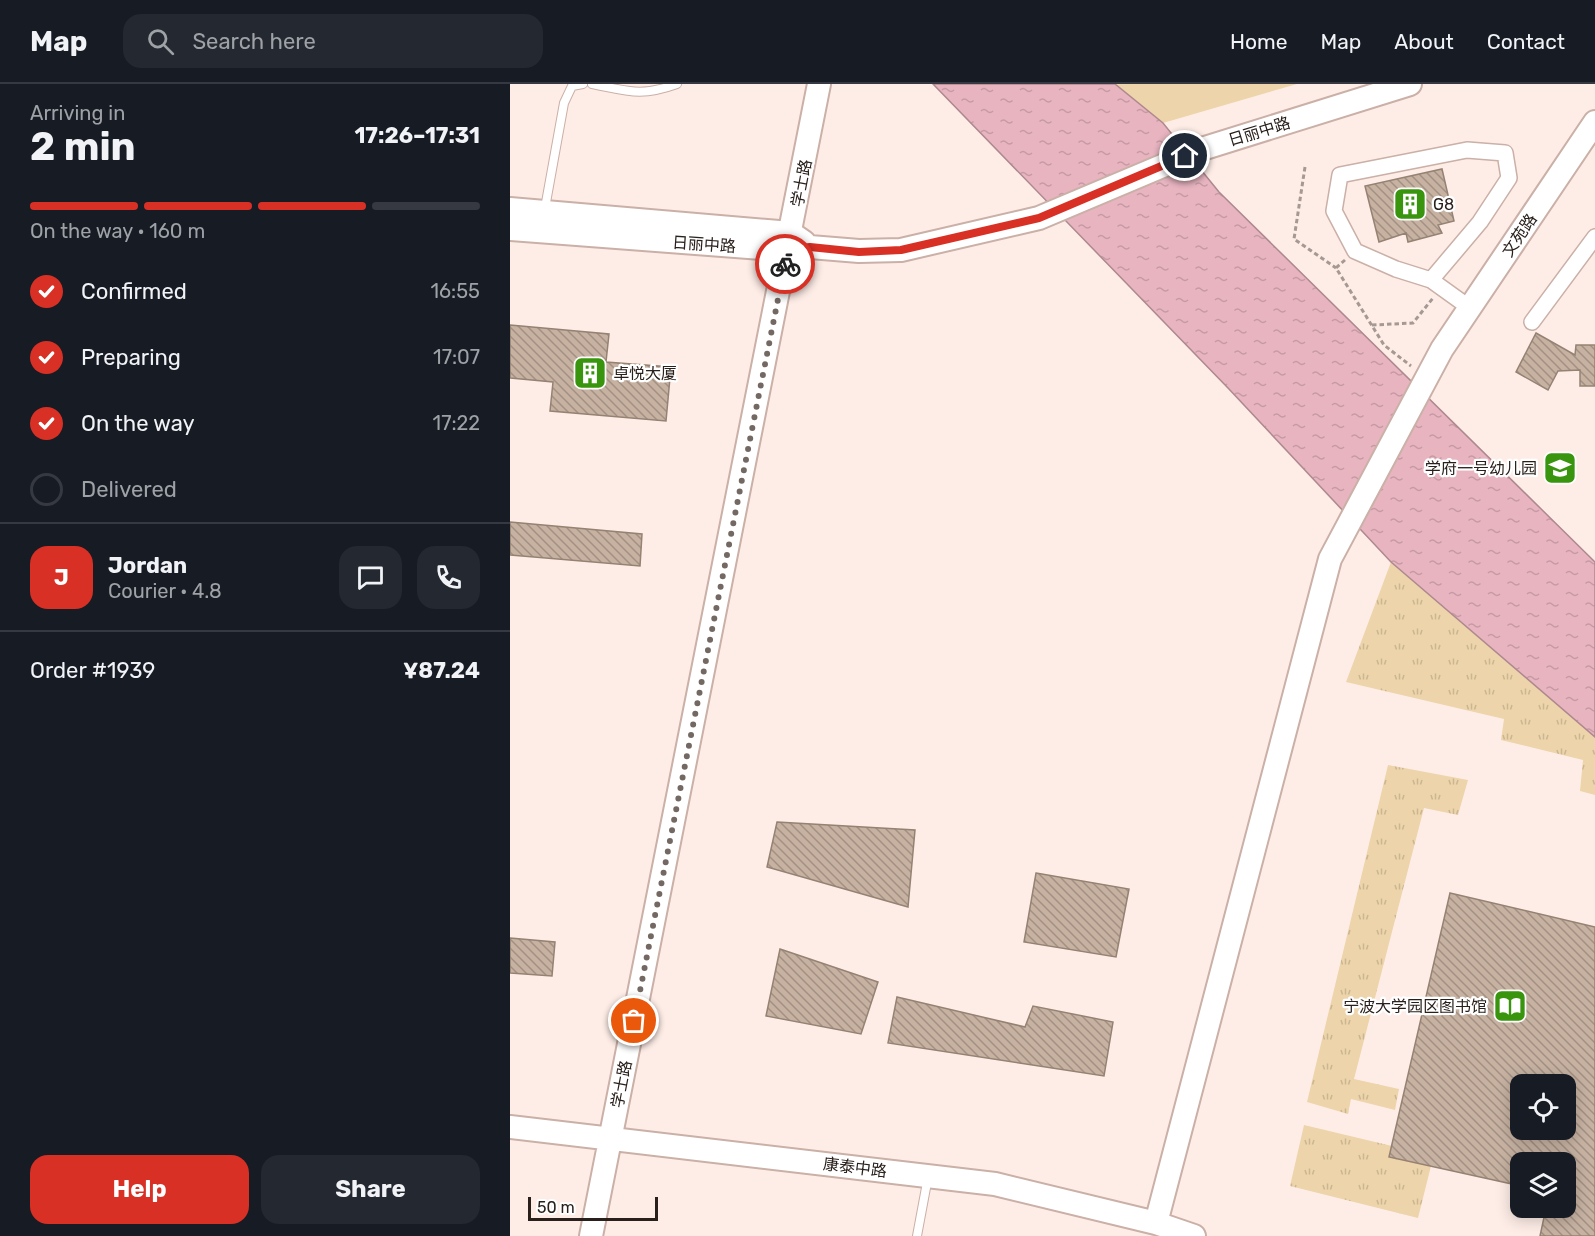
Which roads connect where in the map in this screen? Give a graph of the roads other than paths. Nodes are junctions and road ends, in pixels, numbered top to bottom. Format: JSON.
{"nodes":[{"id":1,"x":582,"y":84,"type":"edge"},
{"id":2,"x":592,"y":84,"type":"edge"},
{"id":3,"x":677,"y":84,"type":"edge"},
{"id":4,"x":819,"y":84,"type":"edge"},
{"id":5,"x":1410,"y":84,"type":"edge"},
{"id":6,"x":1595,"y":122,"type":"edge"},
{"id":7,"x":521,"y":218,"type":"edge"},
{"id":8,"x":1595,"y":237,"type":"edge"},
{"id":9,"x":796,"y":243,"type":"junction"},
{"id":10,"x":1436,"y":284,"type":"junction"},
{"id":11,"x":1470,"y":308,"type":"junction"},
{"id":12,"x":1532,"y":322,"type":"dead end"},
{"id":13,"x":510,"y":1126,"type":"edge"},
{"id":14,"x":611,"y":1138,"type":"junction"},
{"id":15,"x":929,"y":1176,"type":"junction"},
{"id":16,"x":1156,"y":1223,"type":"junction"},
{"id":17,"x":591,"y":1236,"type":"edge"},
{"id":18,"x":917,"y":1236,"type":"edge"},
{"id":19,"x":1194,"y":1236,"type":"edge"}],
"edges":[{"from":1,"to":7,"type":"lane"},
{"from":2,"to":3,"type":"lane"},
{"from":4,"to":9,"type":"street","name":"学士路"},
{"from":5,"to":9,"type":"street","name":"日丽中路"},
{"from":6,"to":11,"type":"street","name":"文苑路"},
{"from":7,"to":9,"type":"street","name":"日丽中路"},
{"from":7,"to":9,"type":"street"},
{"from":8,"to":12,"type":"street"},
{"from":9,"to":14,"type":"street","name":"学士路"},
{"from":10,"to":10,"type":"street"},
{"from":10,"to":11,"type":"street"},
{"from":11,"to":16,"type":"street","name":"文苑路"},
{"from":13,"to":14,"type":"street","name":"康泰中路"},
{"from":14,"to":15,"type":"street","name":"康泰中路"},
{"from":14,"to":17,"type":"street","name":"学士路"},
{"from":15,"to":16,"type":"street","name":"康泰中路"},
{"from":15,"to":18,"type":"lane"},
{"from":16,"to":19,"type":"street","name":"康泰中路"}]}
